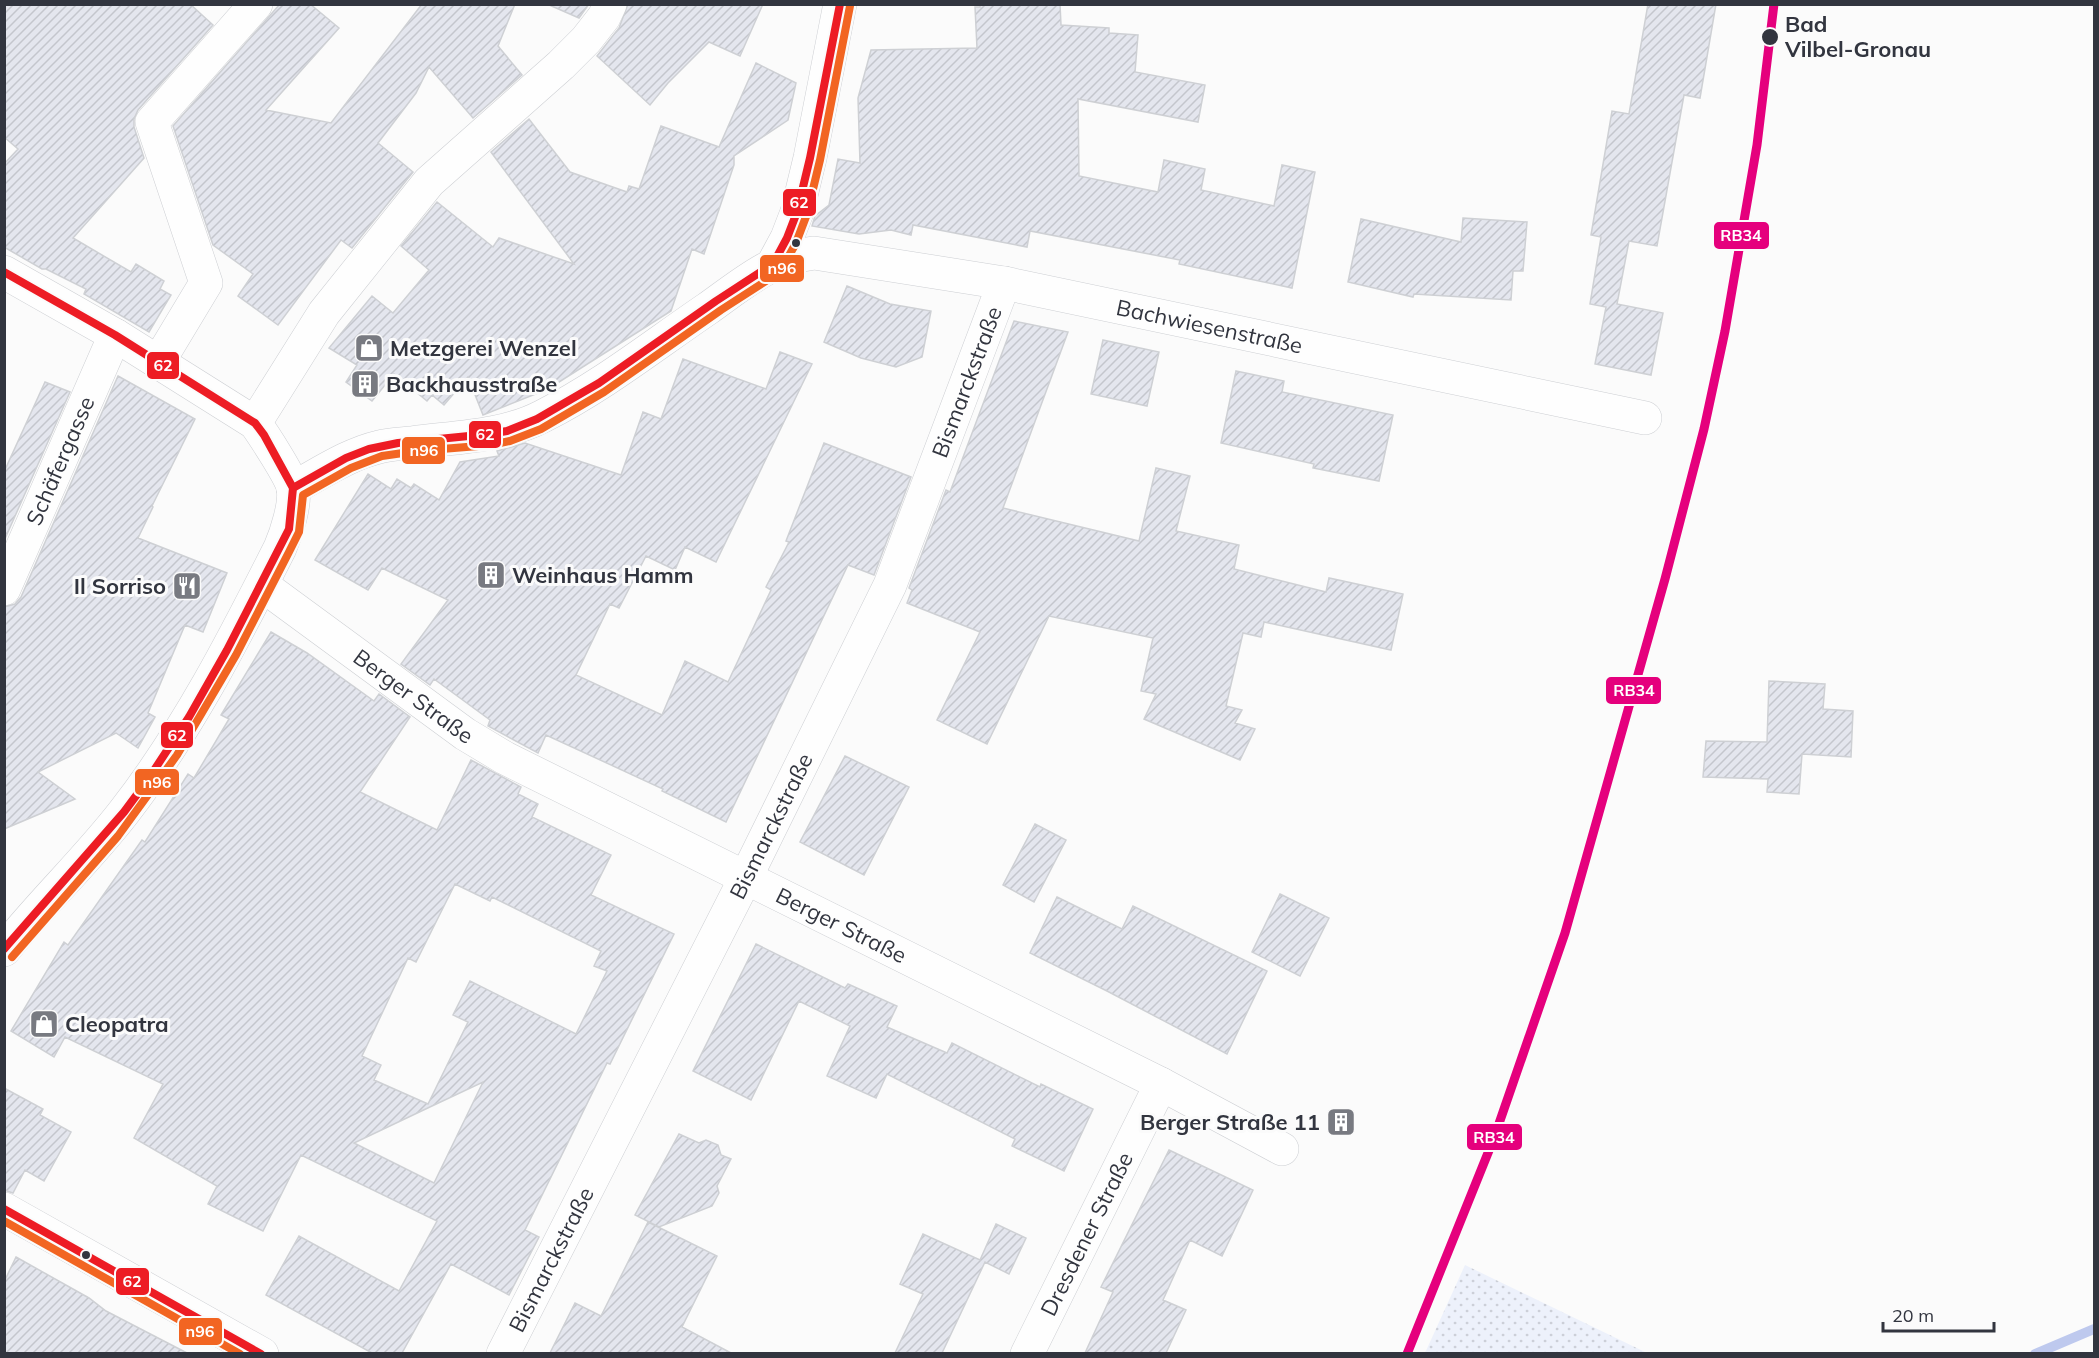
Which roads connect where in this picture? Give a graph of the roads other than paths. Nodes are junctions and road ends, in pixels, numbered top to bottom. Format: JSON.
{"nodes":[{"id":1,"x":256,"y":4,"type":"edge"},
{"id":2,"x":610,"y":4,"type":"edge"},
{"id":3,"x":840,"y":4,"type":"edge"},
{"id":4,"x":773,"y":264,"type":"junction"},
{"id":5,"x":4,"y":272,"type":"edge"},
{"id":6,"x":1004,"y":283,"type":"junction"},
{"id":7,"x":115,"y":335,"type":"junction"},
{"id":8,"x":159,"y":361,"type":"junction"},
{"id":9,"x":1645,"y":418,"type":"dead end"},
{"id":10,"x":255,"y":423,"type":"junction"},
{"id":11,"x":293,"y":488,"type":"junction"},
{"id":12,"x":262,"y":585,"type":"junction"},
{"id":13,"x":4,"y":589,"type":"edge"},
{"id":14,"x":746,"y":877,"type":"junction"},
{"id":15,"x":4,"y":950,"type":"edge"},
{"id":16,"x":1161,"y":1084,"type":"junction"},
{"id":17,"x":1282,"y":1149,"type":"dead end"},
{"id":18,"x":4,"y":1209,"type":"edge"},
{"id":19,"x":262,"y":1353,"type":"edge"},
{"id":20,"x":504,"y":1353,"type":"edge"},
{"id":21,"x":1027,"y":1353,"type":"edge"}],
"edges":[{"from":1,"to":8,"type":"street"},
{"from":2,"to":10,"type":"street"},
{"from":3,"to":4,"type":"street"},
{"from":4,"to":6,"type":"street","name":"Bachwiesenstraße"},
{"from":4,"to":11,"type":"street"},
{"from":5,"to":7,"type":"street"},
{"from":6,"to":9,"type":"street","name":"Bachwiesenstraße"},
{"from":6,"to":14,"type":"street","name":"Bismarckstraße"},
{"from":7,"to":8,"type":"street"},
{"from":7,"to":13,"type":"street","name":"Schäfergasse"},
{"from":8,"to":10,"type":"street"},
{"from":10,"to":11,"type":"street"},
{"from":11,"to":12,"type":"street"},
{"from":12,"to":14,"type":"street","name":"Berger Straße"},
{"from":12,"to":15,"type":"street"},
{"from":14,"to":16,"type":"street","name":"Berger Straße"},
{"from":14,"to":20,"type":"street","name":"Bismarckstraße"},
{"from":16,"to":17,"type":"street","name":"Berger Straße"},
{"from":16,"to":21,"type":"street","name":"Dresdener Straße"},
{"from":18,"to":19,"type":"street"}]}
